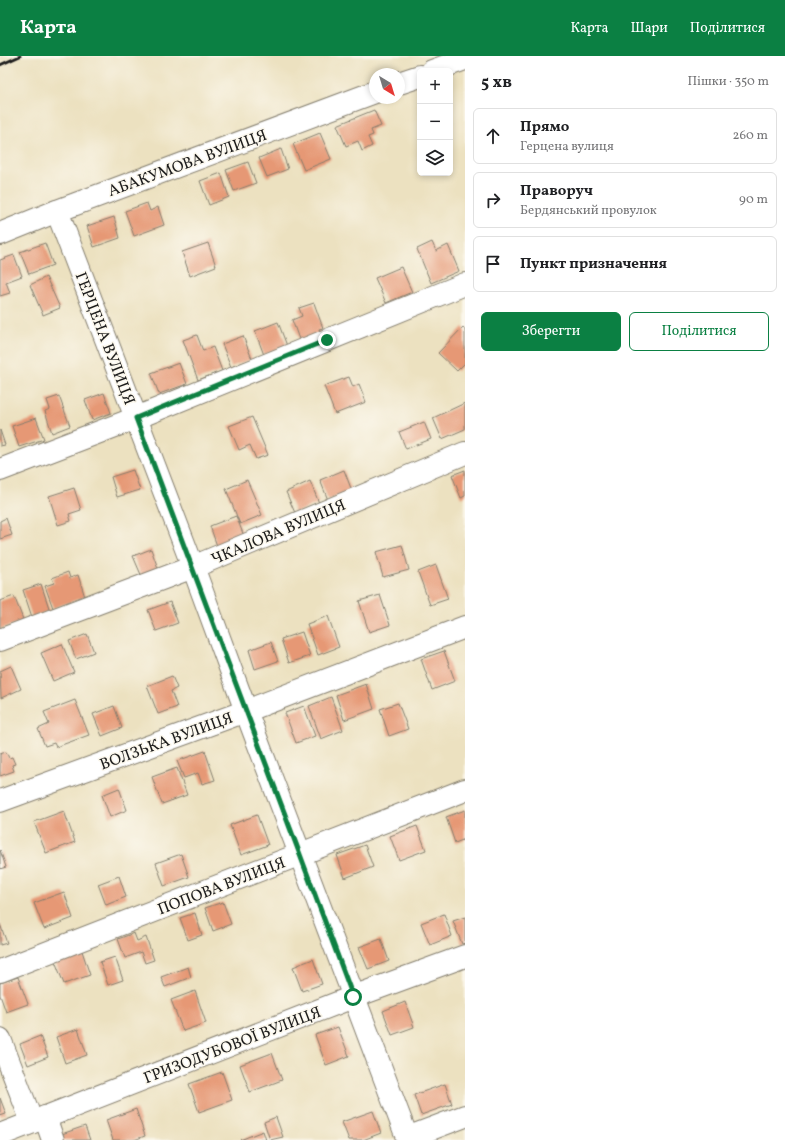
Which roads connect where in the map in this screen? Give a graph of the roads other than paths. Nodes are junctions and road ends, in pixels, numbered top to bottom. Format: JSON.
{"nodes":[{"id":1,"x":465,"y":59,"type":"edge"},
{"id":2,"x":440,"y":68,"type":"edge"},
{"id":3,"x":417,"y":77,"type":"edge"},
{"id":4,"x":405,"y":82,"type":"edge"},
{"id":5,"x":369,"y":94,"type":"edge"},
{"id":6,"x":57,"y":211,"type":"junction"},
{"id":7,"x":0,"y":234,"type":"edge"},
{"id":8,"x":465,"y":284,"type":"edge"},
{"id":9,"x":136,"y":418,"type":"junction"},
{"id":10,"x":465,"y":453,"type":"edge"},
{"id":11,"x":0,"y":470,"type":"edge"},
{"id":12,"x":193,"y":567,"type":"junction"},
{"id":13,"x":465,"y":627,"type":"edge"},
{"id":14,"x":0,"y":640,"type":"edge"},
{"id":15,"x":246,"y":711,"type":"junction"},
{"id":16,"x":465,"y":790,"type":"edge"},
{"id":17,"x":0,"y":801,"type":"edge"},
{"id":18,"x":300,"y":854,"type":"junction"},
{"id":19,"x":465,"y":956,"type":"edge"},
{"id":20,"x":0,"y":971,"type":"edge"},
{"id":21,"x":353,"y":997,"type":"junction"},
{"id":22,"x":0,"y":1039,"type":"edge"},
{"id":23,"x":465,"y":1116,"type":"edge"},
{"id":24,"x":38,"y":1120,"type":"junction"},
{"id":25,"x":0,"y":1135,"type":"edge"},
{"id":26,"x":407,"y":1139,"type":"edge"},
{"id":27,"x":53,"y":1140,"type":"edge"}],
"edges":[{"from":1,"to":2,"type":"street"},
{"from":3,"to":4,"type":"street"},
{"from":5,"to":6,"type":"street","name":"АБАКУМОВА ВУЛИЦЯ"},
{"from":6,"to":7,"type":"street","name":"АБАКУМОВА ВУЛИЦЯ"},
{"from":6,"to":9,"type":"street","name":"ГЕРЦЕНА ВУЛИЦЯ"},
{"from":8,"to":9,"type":"street"},
{"from":9,"to":11,"type":"street"},
{"from":9,"to":12,"type":"street","name":"ГЕРЦЕНА ВУЛИЦЯ"},
{"from":10,"to":12,"type":"street","name":"ЧКАЛОВА ВУЛИЦЯ"},
{"from":12,"to":14,"type":"street","name":"ЧКАЛОВА ВУЛИЦЯ"},
{"from":12,"to":15,"type":"street","name":"ГЕРЦЕНА ВУЛИЦЯ"},
{"from":13,"to":15,"type":"street","name":"ВОЛЗЬКА ВУЛИЦЯ"},
{"from":15,"to":17,"type":"street","name":"ВОЛЗЬКА ВУЛИЦЯ"},
{"from":15,"to":18,"type":"street","name":"ГЕРЦЕНА ВУЛИЦЯ"},
{"from":16,"to":18,"type":"street","name":"ПОПОВА ВУЛИЦЯ"},
{"from":18,"to":20,"type":"street","name":"ПОПОВА ВУЛИЦЯ"},
{"from":18,"to":21,"type":"street","name":"ГЕРЦЕНА ВУЛИЦЯ"},
{"from":19,"to":21,"type":"street","name":"ГРИЗОДУБОВОЇ ВУЛИЦЯ"},
{"from":21,"to":24,"type":"street","name":"ГРИЗОДУБОВОЇ ВУЛИЦЯ"},
{"from":21,"to":26,"type":"street","name":"ГЕРЦЕНА ВУЛИЦЯ"},
{"from":22,"to":24,"type":"street"},
{"from":23,"to":26,"type":"street"},
{"from":24,"to":25,"type":"street","name":"ГРИЗОДУБОВОЇ ВУЛИЦЯ"},
{"from":24,"to":27,"type":"street"}]}
